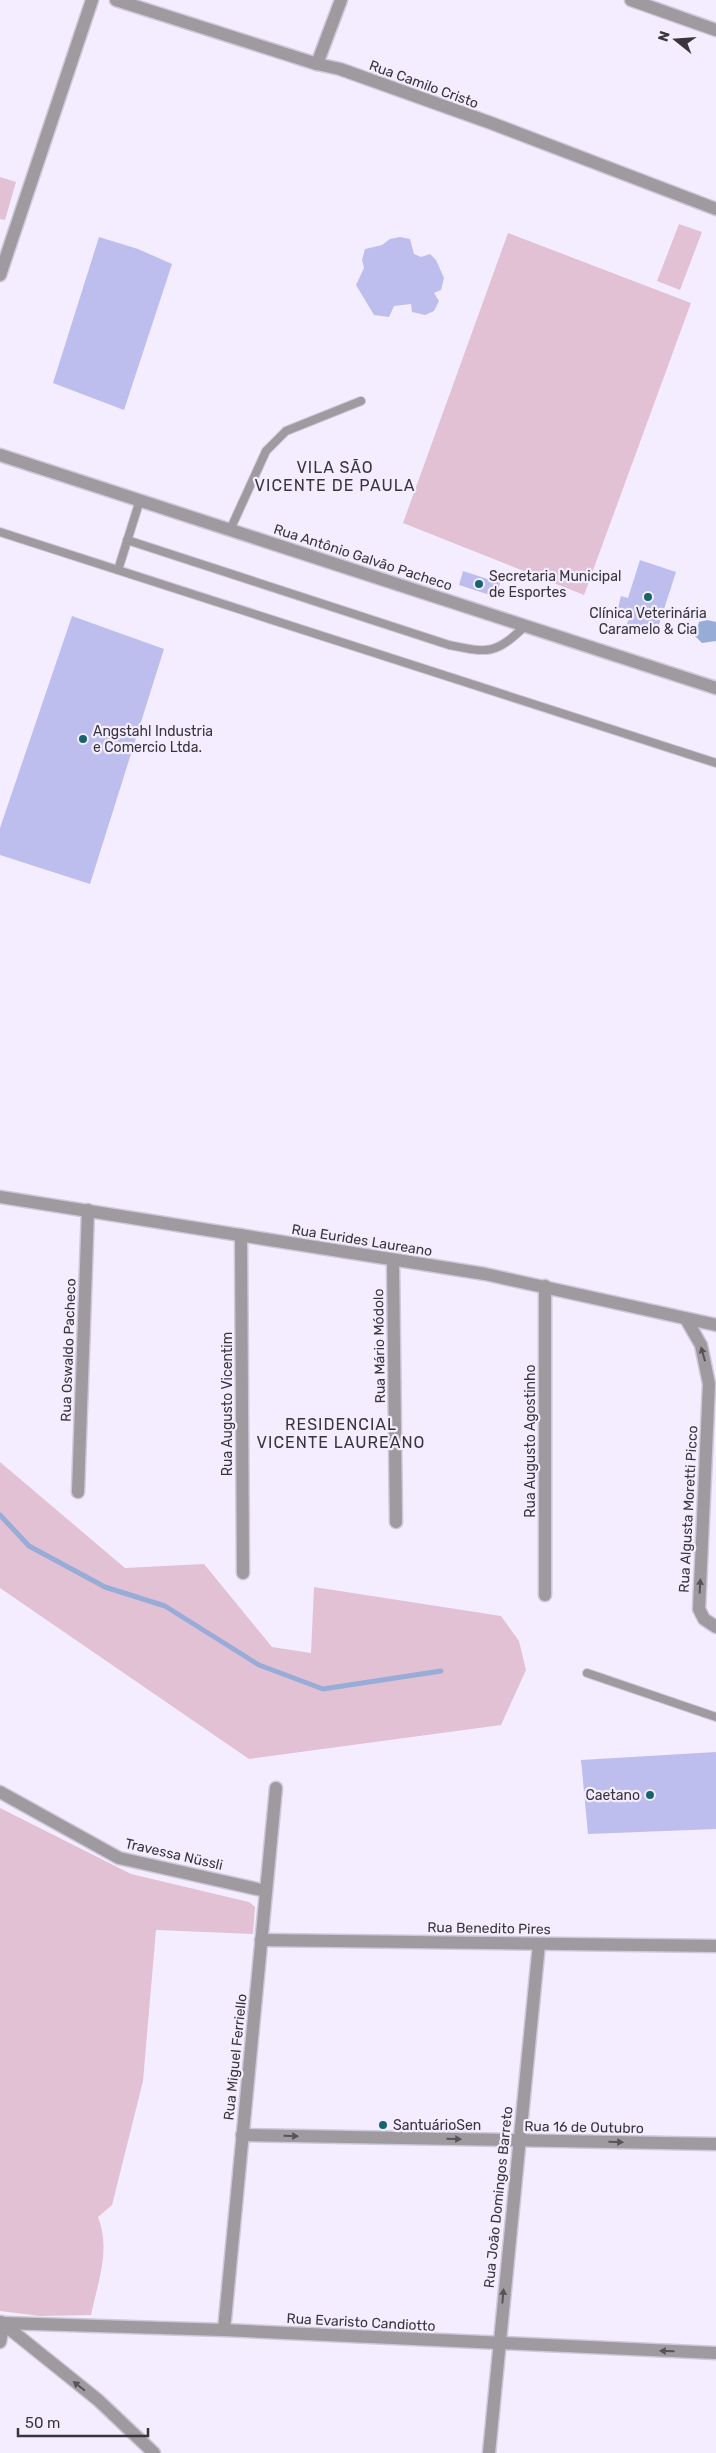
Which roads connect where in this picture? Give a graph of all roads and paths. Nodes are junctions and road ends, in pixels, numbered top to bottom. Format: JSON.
{"nodes":[{"id":1,"x":92,"y":0,"type":"edge"},
{"id":2,"x":116,"y":0,"type":"edge"},
{"id":3,"x":341,"y":0,"type":"edge"},
{"id":4,"x":631,"y":0,"type":"edge"},
{"id":5,"x":716,"y":30,"type":"edge"},
{"id":6,"x":317,"y":64,"type":"junction"},
{"id":7,"x":716,"y":209,"type":"edge"},
{"id":8,"x":0,"y":276,"type":"edge"},
{"id":9,"x":361,"y":400,"type":"dead end"},
{"id":10,"x":0,"y":455,"type":"edge"},
{"id":11,"x":140,"y":500,"type":"junction"},
{"id":12,"x":230,"y":530,"type":"junction"},
{"id":13,"x":0,"y":532,"type":"edge"},
{"id":14,"x":127,"y":540,"type":"junction"},
{"id":15,"x":118,"y":570,"type":"junction"},
{"id":16,"x":525,"y":626,"type":"junction"},
{"id":17,"x":716,"y":688,"type":"edge"},
{"id":18,"x":716,"y":763,"type":"edge"},
{"id":19,"x":0,"y":1198,"type":"edge"},
{"id":20,"x":88,"y":1210,"type":"junction"},
{"id":21,"x":241,"y":1235,"type":"junction"},
{"id":22,"x":393,"y":1261,"type":"junction"},
{"id":23,"x":545,"y":1286,"type":"junction"},
{"id":24,"x":686,"y":1319,"type":"junction"},
{"id":25,"x":716,"y":1325,"type":"edge"},
{"id":26,"x":716,"y":1367,"type":"edge"},
{"id":27,"x":709,"y":1384,"type":"junction"},
{"id":28,"x":78,"y":1492,"type":"dead end"},
{"id":29,"x":396,"y":1522,"type":"dead end"},
{"id":30,"x":243,"y":1573,"type":"dead end"},
{"id":31,"x":545,"y":1595,"type":"dead end"},
{"id":32,"x":716,"y":1627,"type":"edge"},
{"id":33,"x":587,"y":1674,"type":"dead end"},
{"id":34,"x":716,"y":1717,"type":"edge"},
{"id":35,"x":276,"y":1788,"type":"dead end"},
{"id":36,"x":0,"y":1792,"type":"edge"},
{"id":37,"x":266,"y":1891,"type":"junction"},
{"id":38,"x":261,"y":1940,"type":"junction"},
{"id":39,"x":539,"y":1944,"type":"junction"},
{"id":40,"x":716,"y":1946,"type":"edge"},
{"id":41,"x":242,"y":2135,"type":"junction"},
{"id":42,"x":518,"y":2140,"type":"junction"},
{"id":43,"x":716,"y":2144,"type":"edge"},
{"id":44,"x":2,"y":2322,"type":"edge"},
{"id":45,"x":224,"y":2330,"type":"junction"},
{"id":46,"x":0,"y":2342,"type":"edge"},
{"id":47,"x":499,"y":2344,"type":"junction"},
{"id":48,"x":716,"y":2353,"type":"edge"},
{"id":49,"x":154,"y":2453,"type":"edge"},
{"id":50,"x":488,"y":2453,"type":"edge"}],
"edges":[{"from":1,"to":8,"type":"street"},
{"from":2,"to":6,"type":"street","name":"Rua Camilo Cristo"},
{"from":3,"to":6,"type":"street"},
{"from":4,"to":5,"type":"street"},
{"from":6,"to":7,"type":"street","name":"Rua Camilo Cristo"},
{"from":9,"to":12,"type":"lane"},
{"from":10,"to":11,"type":"street","name":"Rua Antônio Galvão Pacheco"},
{"from":11,"to":12,"type":"street","name":"Rua Antônio Galvão Pacheco"},
{"from":11,"to":14,"type":"lane"},
{"from":12,"to":16,"type":"street","name":"Rua Antônio Galvão Pacheco"},
{"from":13,"to":15,"type":"lane"},
{"from":14,"to":15,"type":"lane"},
{"from":14,"to":16,"type":"lane"},
{"from":15,"to":18,"type":"lane"},
{"from":16,"to":17,"type":"street","name":"Rua Antônio Galvão Pacheco"},
{"from":19,"to":20,"type":"street","name":"Rua Eurides Laureano"},
{"from":20,"to":21,"type":"street","name":"Rua Eurides Laureano"},
{"from":20,"to":28,"type":"street","name":"Rua Oswaldo Pacheco"},
{"from":21,"to":22,"type":"street","name":"Rua Eurides Laureano"},
{"from":21,"to":30,"type":"street","name":"Rua Augusto Vicentim"},
{"from":22,"to":23,"type":"street","name":"Rua Eurides Laureano"},
{"from":22,"to":29,"type":"street","name":"Rua Mário Módolo"},
{"from":23,"to":24,"type":"street","name":"Rua Eurides Laureano"},
{"from":23,"to":31,"type":"street","name":"Rua Augusto Agostinho"},
{"from":24,"to":25,"type":"street","name":"Rua Eurides Laureano"},
{"from":27,"to":24,"type":"street","name":"Rua Algusta Moretti Picco","one_way":true},
{"from":26,"to":27,"type":"street","name":"Rua Algusta Moretti Picco"},
{"from":32,"to":27,"type":"street","name":"Rua Algusta Moretti Picco","one_way":true},
{"from":33,"to":34,"type":"lane"},
{"from":35,"to":37,"type":"street","name":"Rua Miguel Ferriello"},
{"from":36,"to":37,"type":"street","name":"Travessa Nüssli"},
{"from":37,"to":38,"type":"street","name":"Rua Miguel Ferriello"},
{"from":38,"to":39,"type":"street","name":"Rua Benedito Pires"},
{"from":38,"to":41,"type":"street","name":"Rua Miguel Ferriello"},
{"from":39,"to":40,"type":"street","name":"Rua Benedito Pires"},
{"from":39,"to":42,"type":"street","name":"Rua João Domingos Barreto"},
{"from":41,"to":42,"type":"street","name":"Rua 16 de Outubro","one_way":true},
{"from":41,"to":45,"type":"street","name":"Rua Miguel Ferriello"},
{"from":42,"to":43,"type":"street","name":"Rua 16 de Outubro","one_way":true},
{"from":47,"to":42,"type":"street","name":"Rua João Domingos Barreto","one_way":true},
{"from":44,"to":45,"type":"street","name":"Rua Evaristo Candiotto"},
{"from":44,"to":46,"type":"street"},
{"from":49,"to":44,"type":"street","one_way":true},
{"from":45,"to":47,"type":"street","name":"Rua Evaristo Candiotto"},
{"from":48,"to":47,"type":"street","name":"Rua Evaristo Candiotto","one_way":true},
{"from":47,"to":50,"type":"street","name":"Rua João Domingos Barreto"}]}
